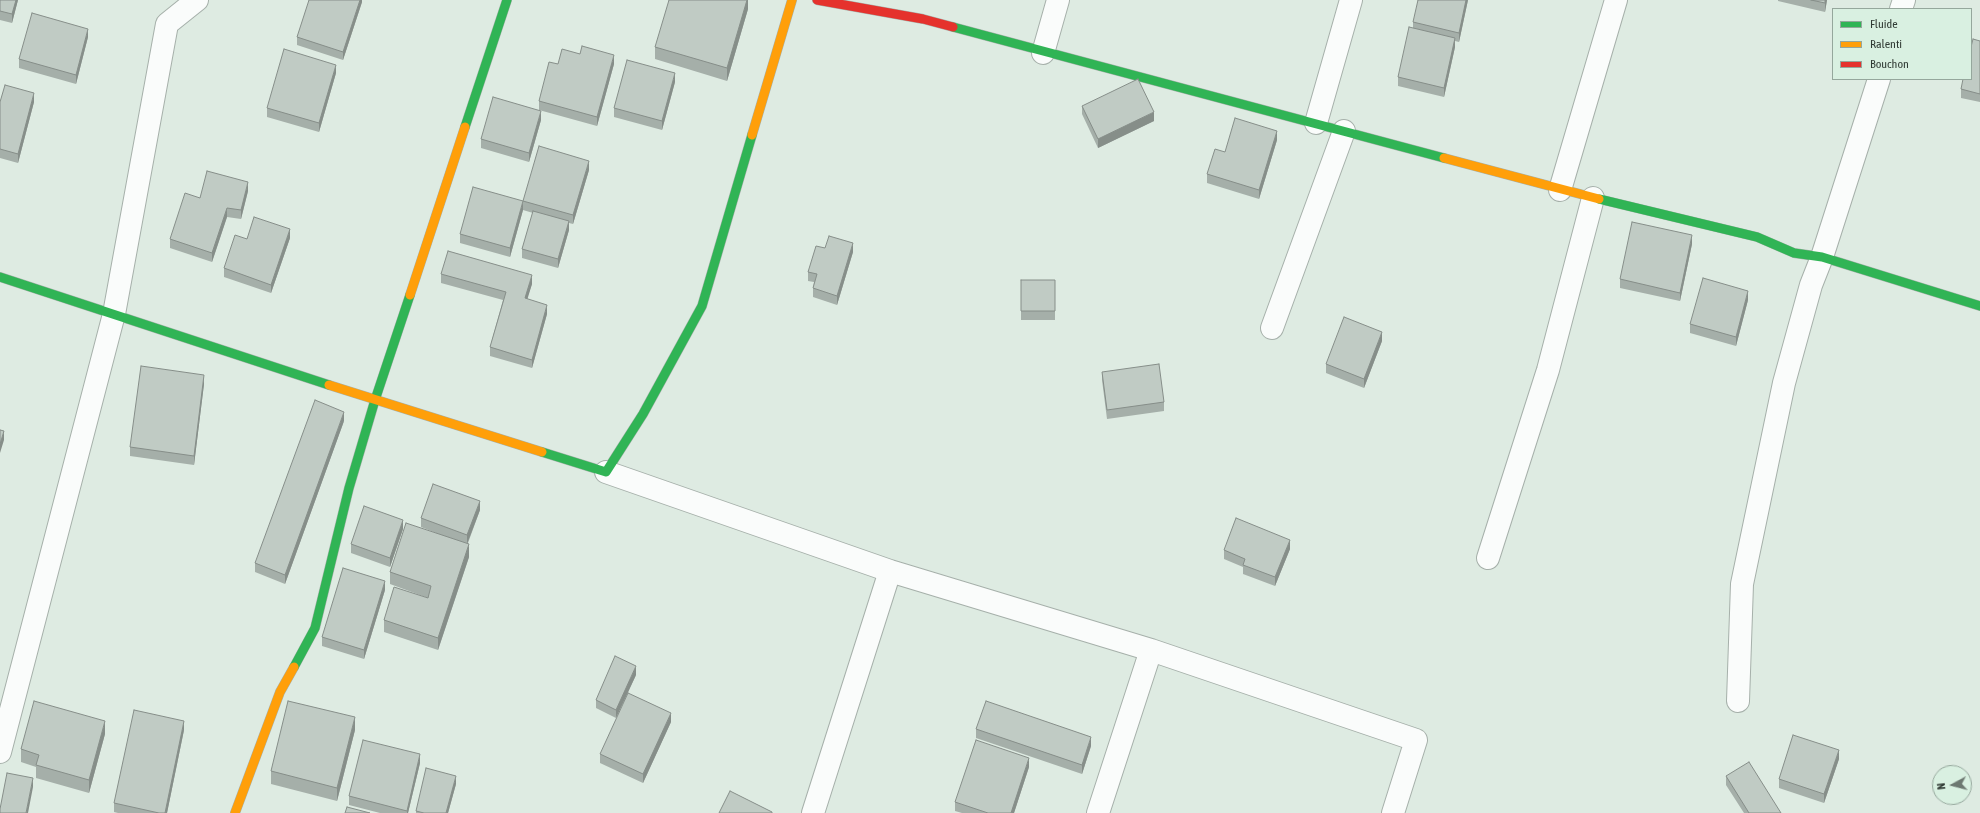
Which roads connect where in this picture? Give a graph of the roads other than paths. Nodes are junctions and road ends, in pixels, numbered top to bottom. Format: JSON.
{"nodes":[{"id":1,"x":196,"y":0,"type":"edge"},
{"id":2,"x":507,"y":0,"type":"edge"},
{"id":3,"x":792,"y":0,"type":"edge"},
{"id":4,"x":817,"y":0,"type":"edge"},
{"id":5,"x":1058,"y":0,"type":"edge"},
{"id":6,"x":1351,"y":0,"type":"edge"},
{"id":7,"x":1616,"y":0,"type":"edge"},
{"id":8,"x":1042,"y":53,"type":"junction"},
{"id":9,"x":1879,"y":80,"type":"edge"},
{"id":10,"x":1316,"y":123,"type":"junction"},
{"id":11,"x":1344,"y":131,"type":"junction"},
{"id":12,"x":1560,"y":190,"type":"junction"},
{"id":13,"x":1593,"y":198,"type":"junction"},
{"id":14,"x":1822,"y":257,"type":"junction"},
{"id":15,"x":0,"y":277,"type":"edge"},
{"id":16,"x":1980,"y":306,"type":"edge"},
{"id":17,"x":114,"y":314,"type":"junction"},
{"id":18,"x":1272,"y":328,"type":"dead end"},
{"id":19,"x":375,"y":400,"type":"junction"},
{"id":20,"x":606,"y":472,"type":"junction"},
{"id":21,"x":1488,"y":558,"type":"dead end"},
{"id":22,"x":890,"y":571,"type":"junction"},
{"id":23,"x":1151,"y":650,"type":"junction"},
{"id":24,"x":1738,"y":701,"type":"dead end"},
{"id":25,"x":0,"y":752,"type":"edge"},
{"id":26,"x":235,"y":813,"type":"edge"},
{"id":27,"x":813,"y":813,"type":"edge"},
{"id":28,"x":1098,"y":813,"type":"edge"},
{"id":29,"x":1393,"y":813,"type":"edge"}],
"edges":[{"from":1,"to":17,"type":"street"},
{"from":2,"to":19,"type":"street"},
{"from":3,"to":20,"type":"street"},
{"from":4,"to":8,"type":"street"},
{"from":5,"to":8,"type":"street"},
{"from":6,"to":10,"type":"street"},
{"from":7,"to":12,"type":"street"},
{"from":8,"to":10,"type":"street"},
{"from":9,"to":14,"type":"street"},
{"from":10,"to":11,"type":"street"},
{"from":11,"to":12,"type":"street"},
{"from":11,"to":18,"type":"street"},
{"from":12,"to":13,"type":"street"},
{"from":13,"to":14,"type":"street"},
{"from":13,"to":21,"type":"street"},
{"from":14,"to":16,"type":"street"},
{"from":14,"to":24,"type":"street"},
{"from":15,"to":17,"type":"street"},
{"from":17,"to":19,"type":"street"},
{"from":17,"to":25,"type":"street"},
{"from":19,"to":20,"type":"street"},
{"from":19,"to":26,"type":"street"},
{"from":20,"to":22,"type":"street"},
{"from":22,"to":23,"type":"street"},
{"from":22,"to":27,"type":"street"},
{"from":23,"to":28,"type":"street"},
{"from":23,"to":29,"type":"street"}]}
